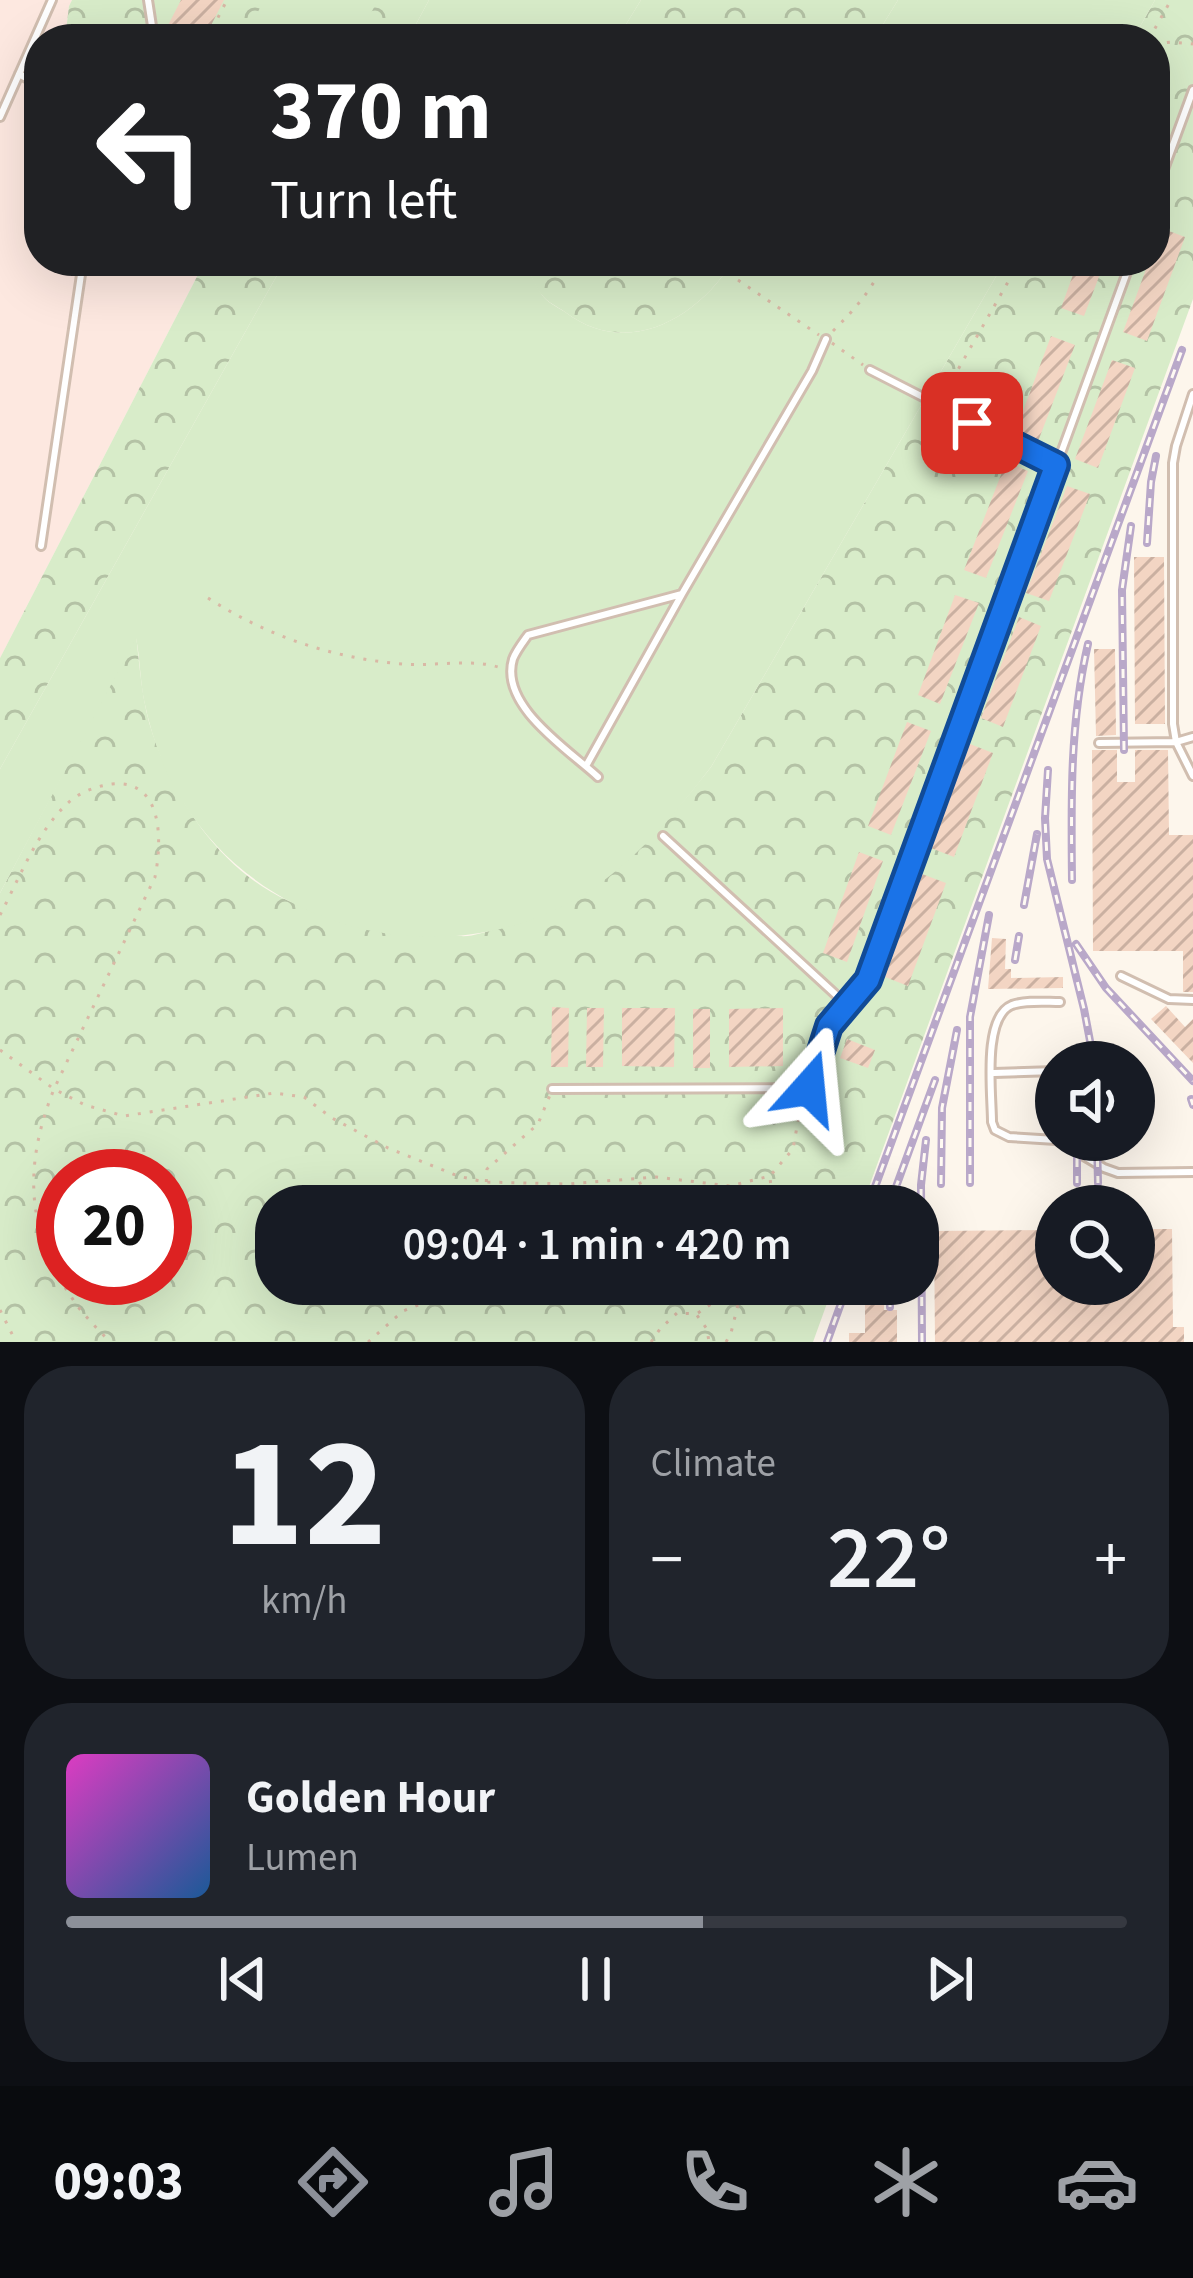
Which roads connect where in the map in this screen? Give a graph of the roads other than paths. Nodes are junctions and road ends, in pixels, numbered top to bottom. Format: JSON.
{"nodes":[{"id":1,"x":24,"y":65,"type":"edge"},
{"id":2,"x":20,"y":74,"type":"junction"},
{"id":3,"x":24,"y":76,"type":"edge"},
{"id":4,"x":1193,"y":90,"type":"edge"},
{"id":5,"x":0,"y":117,"type":"edge"},
{"id":6,"x":1170,"y":153,"type":"edge"},
{"id":7,"x":81,"y":276,"type":"edge"},
{"id":8,"x":1125,"y":276,"type":"edge"},
{"id":9,"x":826,"y":340,"type":"road end"},
{"id":10,"x":870,"y":370,"type":"road end"},
{"id":11,"x":1193,"y":394,"type":"edge"},
{"id":12,"x":1056,"y":465,"type":"junction"},
{"id":13,"x":41,"y":546,"type":"dead end"},
{"id":14,"x":682,"y":594,"type":"junction"},
{"id":15,"x":1193,"y":737,"type":"edge"},
{"id":16,"x":1176,"y":742,"type":"junction"},
{"id":17,"x":1099,"y":743,"type":"dead end"},
{"id":18,"x":586,"y":766,"type":"junction"},
{"id":19,"x":1193,"y":776,"type":"edge"},
{"id":20,"x":598,"y":777,"type":"dead end"},
{"id":21,"x":663,"y":836,"type":"dead end"},
{"id":22,"x":1121,"y":976,"type":"dead end"},
{"id":23,"x":1193,"y":1000,"type":"edge"},
{"id":24,"x":1060,"y":1002,"type":"dead end"},
{"id":25,"x":847,"y":1005,"type":"junction"},
{"id":26,"x":1035,"y":1072,"type":"edge"},
{"id":27,"x":992,"y":1073,"type":"junction"},
{"id":28,"x":553,"y":1089,"type":"road end"},
{"id":29,"x":1035,"y":1139,"type":"edge"},
{"id":30,"x":1092,"y":1161,"type":"edge"},
{"id":31,"x":1193,"y":1172,"type":"edge"}],
"edges":[{"from":1,"to":2,"type":"lane"},
{"from":2,"to":3,"type":"lane"},
{"from":2,"to":5,"type":"lane"},
{"from":4,"to":6,"type":"lane"},
{"from":7,"to":13,"type":"lane"},
{"from":8,"to":12,"type":"lane"},
{"from":9,"to":14,"type":"lane"},
{"from":10,"to":12,"type":"lane"},
{"from":11,"to":16,"type":"lane"},
{"from":12,"to":25,"type":"lane"},
{"from":14,"to":18,"type":"lane"},
{"from":14,"to":18,"type":"lane"},
{"from":15,"to":16,"type":"lane"},
{"from":16,"to":17,"type":"lane"},
{"from":16,"to":19,"type":"lane"},
{"from":18,"to":20,"type":"lane"},
{"from":21,"to":25,"type":"lane"},
{"from":22,"to":23,"type":"lane"},
{"from":24,"to":27,"type":"lane"},
{"from":25,"to":28,"type":"lane"},
{"from":26,"to":27,"type":"lane"},
{"from":27,"to":29,"type":"lane"},
{"from":30,"to":31,"type":"lane"}]}
